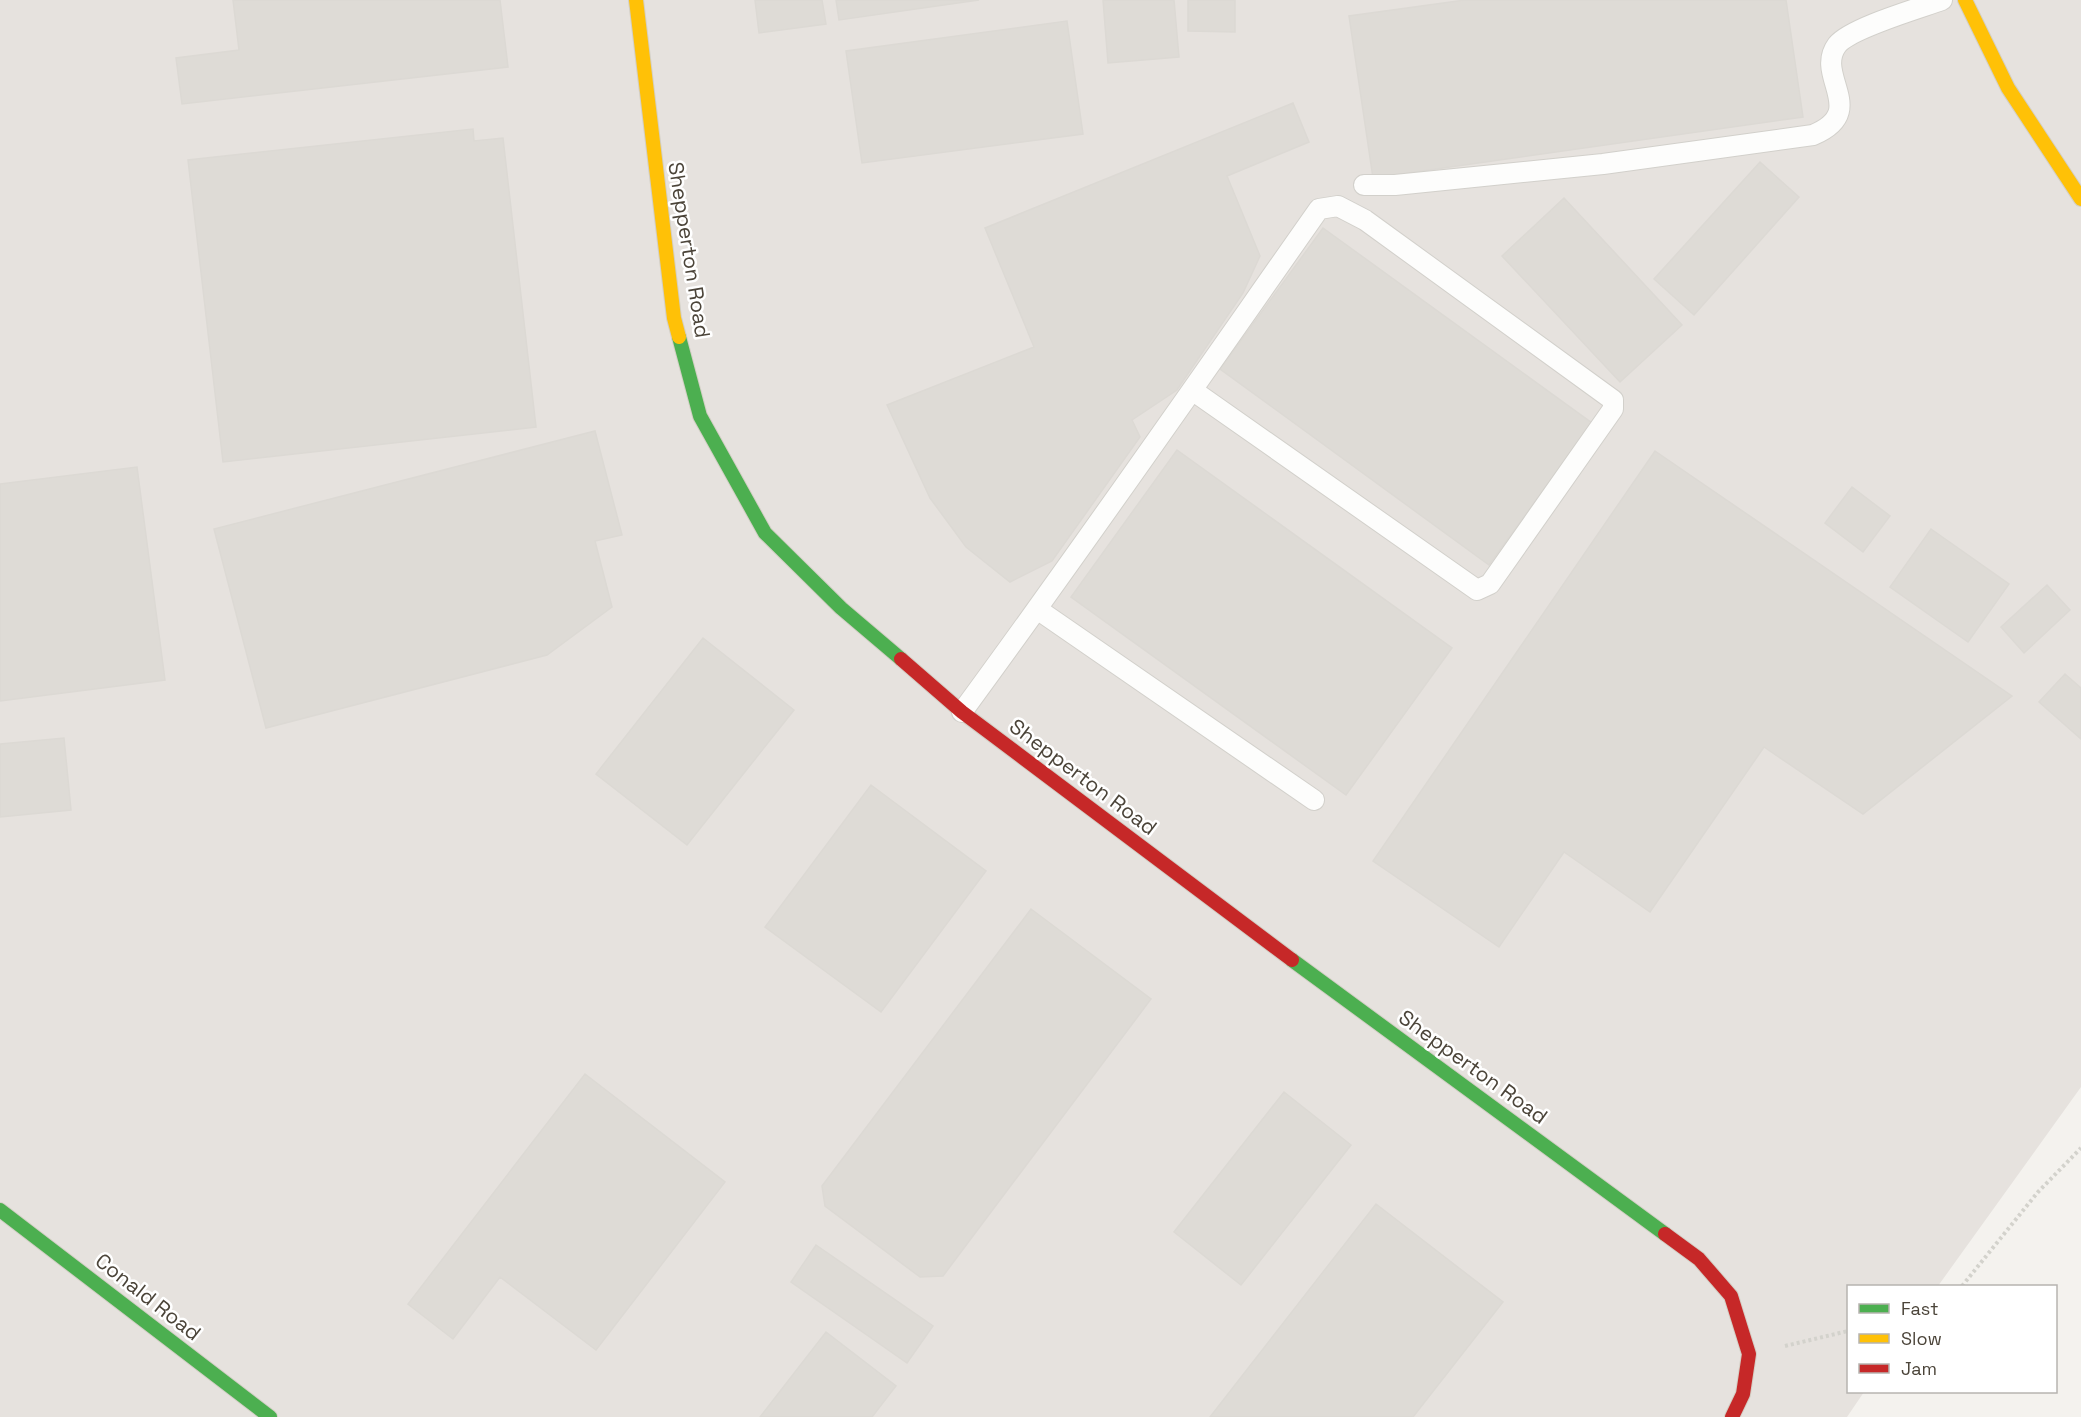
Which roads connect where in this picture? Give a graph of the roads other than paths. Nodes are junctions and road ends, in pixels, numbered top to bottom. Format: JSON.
{"nodes":[{"id":1,"x":636,"y":0,"type":"edge"},
{"id":2,"x":1942,"y":0,"type":"edge"},
{"id":3,"x":1965,"y":0,"type":"edge"},
{"id":4,"x":1364,"y":185,"type":"dead end"},
{"id":5,"x":2081,"y":199,"type":"edge"},
{"id":6,"x":1192,"y":390,"type":"junction"},
{"id":7,"x":1037,"y":609,"type":"junction"},
{"id":8,"x":962,"y":712,"type":"junction"},
{"id":9,"x":1314,"y":800,"type":"dead end"},
{"id":10,"x":0,"y":1210,"type":"edge"},
{"id":11,"x":270,"y":1417,"type":"edge"},
{"id":12,"x":1732,"y":1417,"type":"edge"}],
"edges":[{"from":1,"to":8,"type":"street","name":"Shepperton Road"},
{"from":2,"to":4,"type":"lane"},
{"from":3,"to":5,"type":"street"},
{"from":6,"to":6,"type":"lane"},
{"from":6,"to":7,"type":"lane"},
{"from":7,"to":8,"type":"lane"},
{"from":7,"to":9,"type":"lane"},
{"from":8,"to":12,"type":"street","name":"Shepperton Road"},
{"from":10,"to":11,"type":"street","name":"Conald Road"}]}
